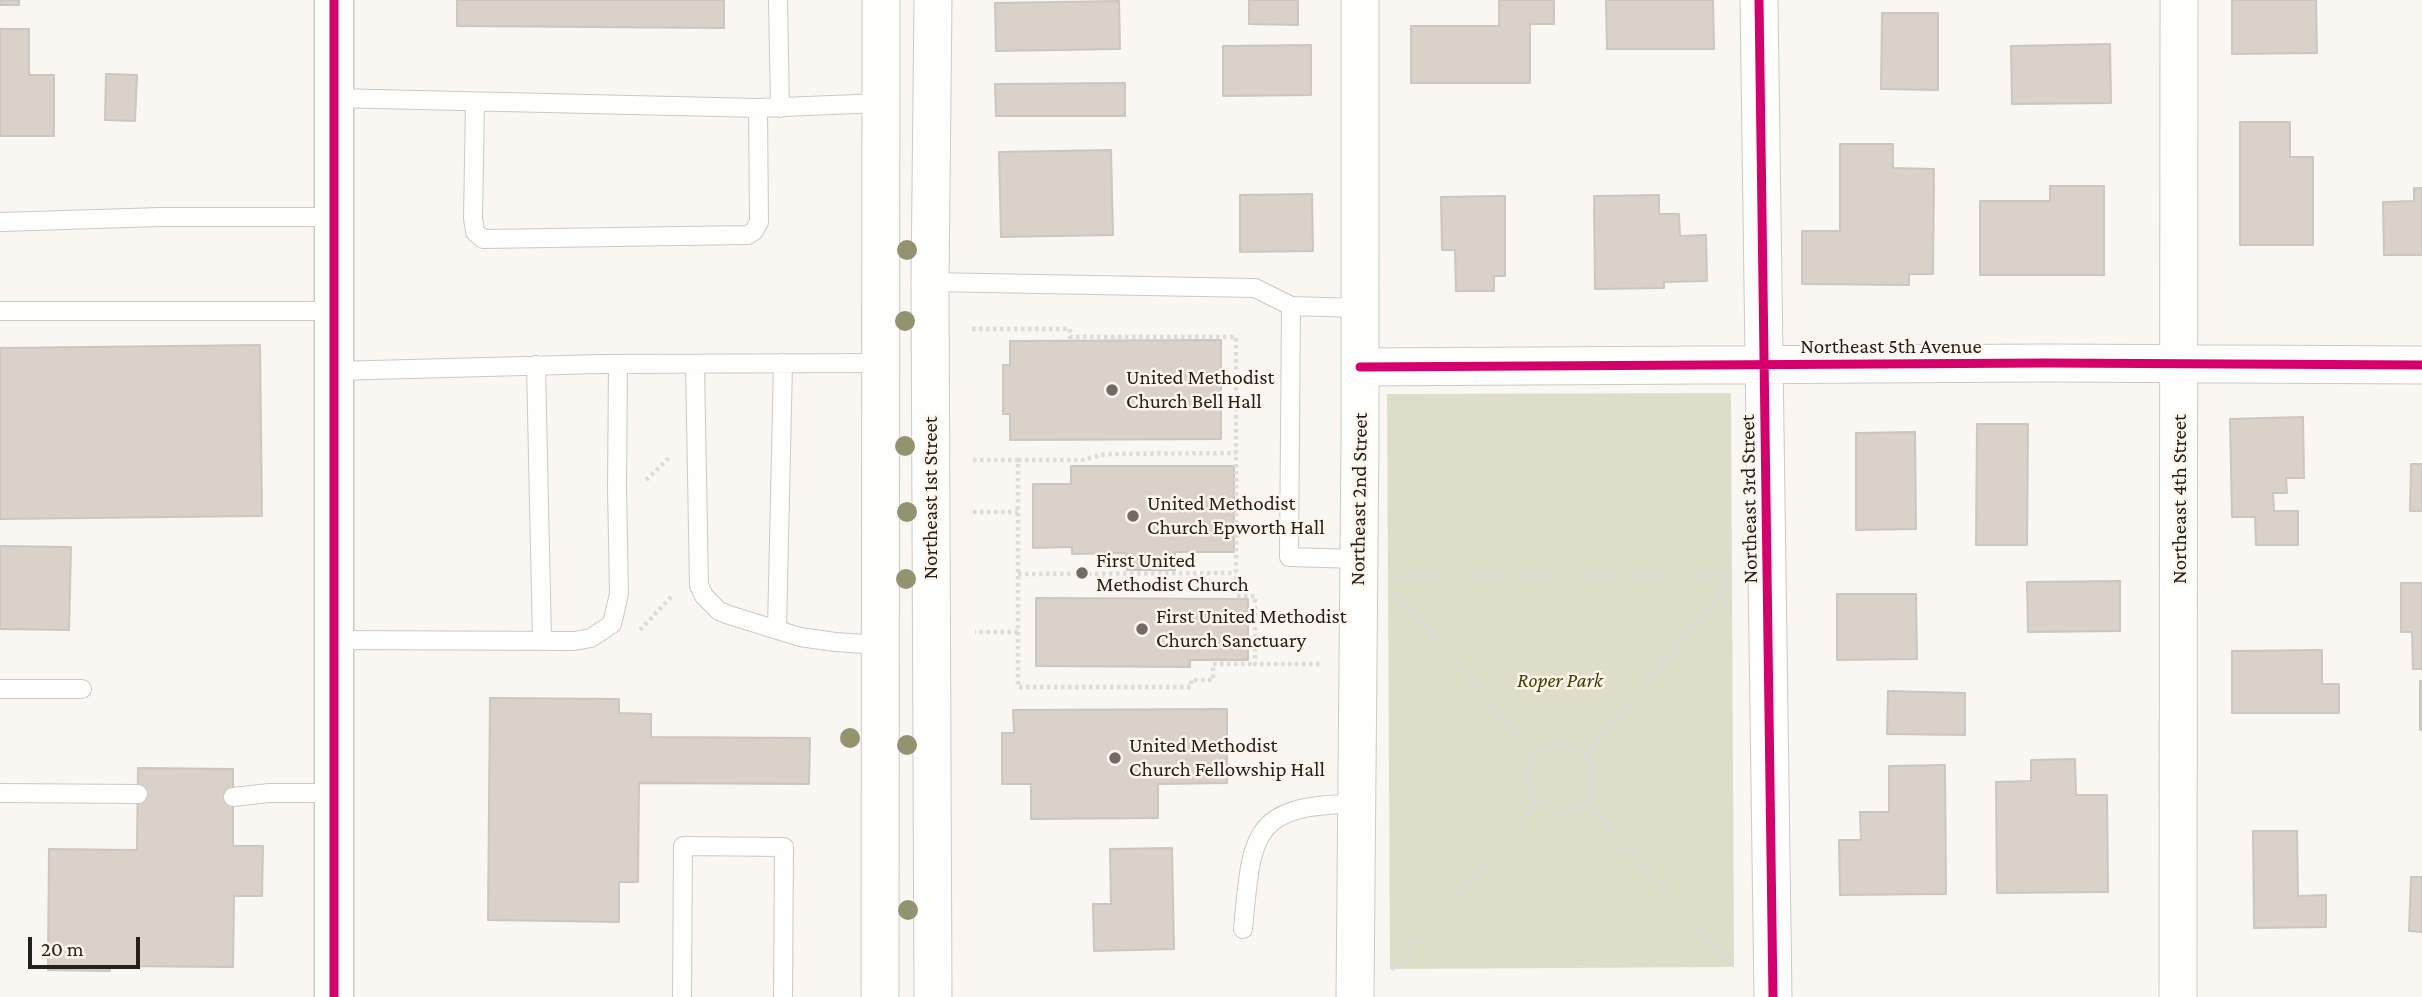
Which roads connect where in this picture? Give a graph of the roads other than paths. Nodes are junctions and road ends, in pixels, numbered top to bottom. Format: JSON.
{"nodes":[{"id":1,"x":334,"y":0,"type":"edge"},
{"id":2,"x":778,"y":0,"type":"edge"},
{"id":3,"x":881,"y":0,"type":"edge"},
{"id":4,"x":933,"y":0,"type":"edge"},
{"id":5,"x":1360,"y":0,"type":"edge"},
{"id":6,"x":1759,"y":0,"type":"edge"},
{"id":7,"x":2179,"y":0,"type":"edge"},
{"id":8,"x":334,"y":98,"type":"junction"},
{"id":9,"x":931,"y":102,"type":"junction"},
{"id":10,"x":475,"y":103,"type":"junction"},
{"id":11,"x":881,"y":103,"type":"junction"},
{"id":12,"x":758,"y":108,"type":"junction"},
{"id":13,"x":780,"y":108,"type":"junction"},
{"id":14,"x":334,"y":218,"type":"junction"},
{"id":15,"x":0,"y":222,"type":"edge"},
{"id":16,"x":930,"y":282,"type":"junction"},
{"id":17,"x":1291,"y":306,"type":"junction"},
{"id":18,"x":1360,"y":308,"type":"junction"},
{"id":19,"x":0,"y":311,"type":"edge"},
{"id":20,"x":334,"y":311,"type":"junction"},
{"id":21,"x":783,"y":363,"type":"junction"},
{"id":22,"x":881,"y":363,"type":"junction"},
{"id":23,"x":618,"y":364,"type":"junction"},
{"id":24,"x":695,"y":364,"type":"junction"},
{"id":25,"x":536,"y":365,"type":"junction"},
{"id":26,"x":1765,"y":365,"type":"junction"},
{"id":27,"x":2180,"y":365,"type":"junction"},
{"id":28,"x":2422,"y":365,"type":"edge"},
{"id":29,"x":1360,"y":366,"type":"junction"},
{"id":30,"x":334,"y":372,"type":"junction"},
{"id":31,"x":1370,"y":567,"type":"junction"},
{"id":32,"x":777,"y":628,"type":"junction"},
{"id":33,"x":334,"y":640,"type":"junction"},
{"id":34,"x":542,"y":641,"type":"junction"},
{"id":35,"x":881,"y":645,"type":"junction"},
{"id":36,"x":932,"y":645,"type":"junction"},
{"id":37,"x":0,"y":689,"type":"edge"},
{"id":38,"x":82,"y":689,"type":"dead end"},
{"id":39,"x":0,"y":793,"type":"edge"},
{"id":40,"x":334,"y":793,"type":"junction"},
{"id":41,"x":138,"y":794,"type":"dead end"},
{"id":42,"x":233,"y":797,"type":"dead end"},
{"id":43,"x":1356,"y":804,"type":"junction"},
{"id":44,"x":1243,"y":929,"type":"dead end"},
{"id":45,"x":334,"y":997,"type":"edge"},
{"id":46,"x":682,"y":997,"type":"edge"},
{"id":47,"x":783,"y":997,"type":"edge"},
{"id":48,"x":880,"y":997,"type":"edge"},
{"id":49,"x":933,"y":997,"type":"edge"},
{"id":50,"x":1355,"y":997,"type":"edge"},
{"id":51,"x":1773,"y":997,"type":"edge"},
{"id":52,"x":2178,"y":997,"type":"edge"}],
"edges":[{"from":1,"to":8,"type":"main road"},
{"from":2,"to":13,"type":"lane"},
{"from":3,"to":11,"type":"street"},
{"from":4,"to":9,"type":"street","name":"Northeast 1st Street"},
{"from":5,"to":18,"type":"street","name":"Northeast 2nd Street"},
{"from":6,"to":26,"type":"street","name":"Northeast 3rd Street"},
{"from":7,"to":27,"type":"street","name":"Northeast 4th Street"},
{"from":8,"to":10,"type":"lane"},
{"from":8,"to":14,"type":"main road"},
{"from":9,"to":11,"type":"street"},
{"from":9,"to":16,"type":"street","name":"Northeast 1st Street"},
{"from":10,"to":12,"type":"lane"},
{"from":10,"to":12,"type":"lane"},
{"from":11,"to":13,"type":"lane"},
{"from":11,"to":22,"type":"street"},
{"from":12,"to":13,"type":"lane"},
{"from":14,"to":15,"type":"lane"},
{"from":14,"to":20,"type":"main road"},
{"from":16,"to":17,"type":"lane"},
{"from":16,"to":36,"type":"street","name":"Northeast 1st Street"},
{"from":17,"to":18,"type":"lane"},
{"from":17,"to":31,"type":"lane"},
{"from":18,"to":29,"type":"street","name":"Northeast 2nd Street"},
{"from":19,"to":20,"type":"lane"},
{"from":20,"to":30,"type":"main road"},
{"from":21,"to":22,"type":"lane"},
{"from":21,"to":24,"type":"lane"},
{"from":21,"to":32,"type":"lane"},
{"from":22,"to":35,"type":"street"},
{"from":23,"to":24,"type":"lane"},
{"from":23,"to":25,"type":"lane"},
{"from":23,"to":34,"type":"lane"},
{"from":24,"to":32,"type":"lane"},
{"from":25,"to":30,"type":"lane"},
{"from":25,"to":34,"type":"lane"},
{"from":26,"to":27,"type":"street","name":"Northeast 5th Avenue"},
{"from":26,"to":29,"type":"street","name":"Northeast 5th Avenue"},
{"from":26,"to":51,"type":"street","name":"Northeast 3rd Street"},
{"from":27,"to":28,"type":"street","name":"Northeast 5th Avenue"},
{"from":27,"to":52,"type":"street","name":"Northeast 4th Street"},
{"from":29,"to":31,"type":"street","name":"Northeast 2nd Street"},
{"from":30,"to":33,"type":"main road"},
{"from":31,"to":43,"type":"street","name":"Northeast 2nd Street"},
{"from":32,"to":35,"type":"lane"},
{"from":33,"to":34,"type":"lane"},
{"from":33,"to":40,"type":"main road"},
{"from":35,"to":36,"type":"street"},
{"from":35,"to":48,"type":"street"},
{"from":36,"to":49,"type":"street","name":"Northeast 1st Street"},
{"from":37,"to":38,"type":"lane"},
{"from":39,"to":41,"type":"lane"},
{"from":40,"to":42,"type":"lane"},
{"from":40,"to":45,"type":"main road"},
{"from":43,"to":44,"type":"lane"},
{"from":43,"to":50,"type":"street","name":"Northeast 2nd Street"},
{"from":46,"to":47,"type":"lane"}]}
